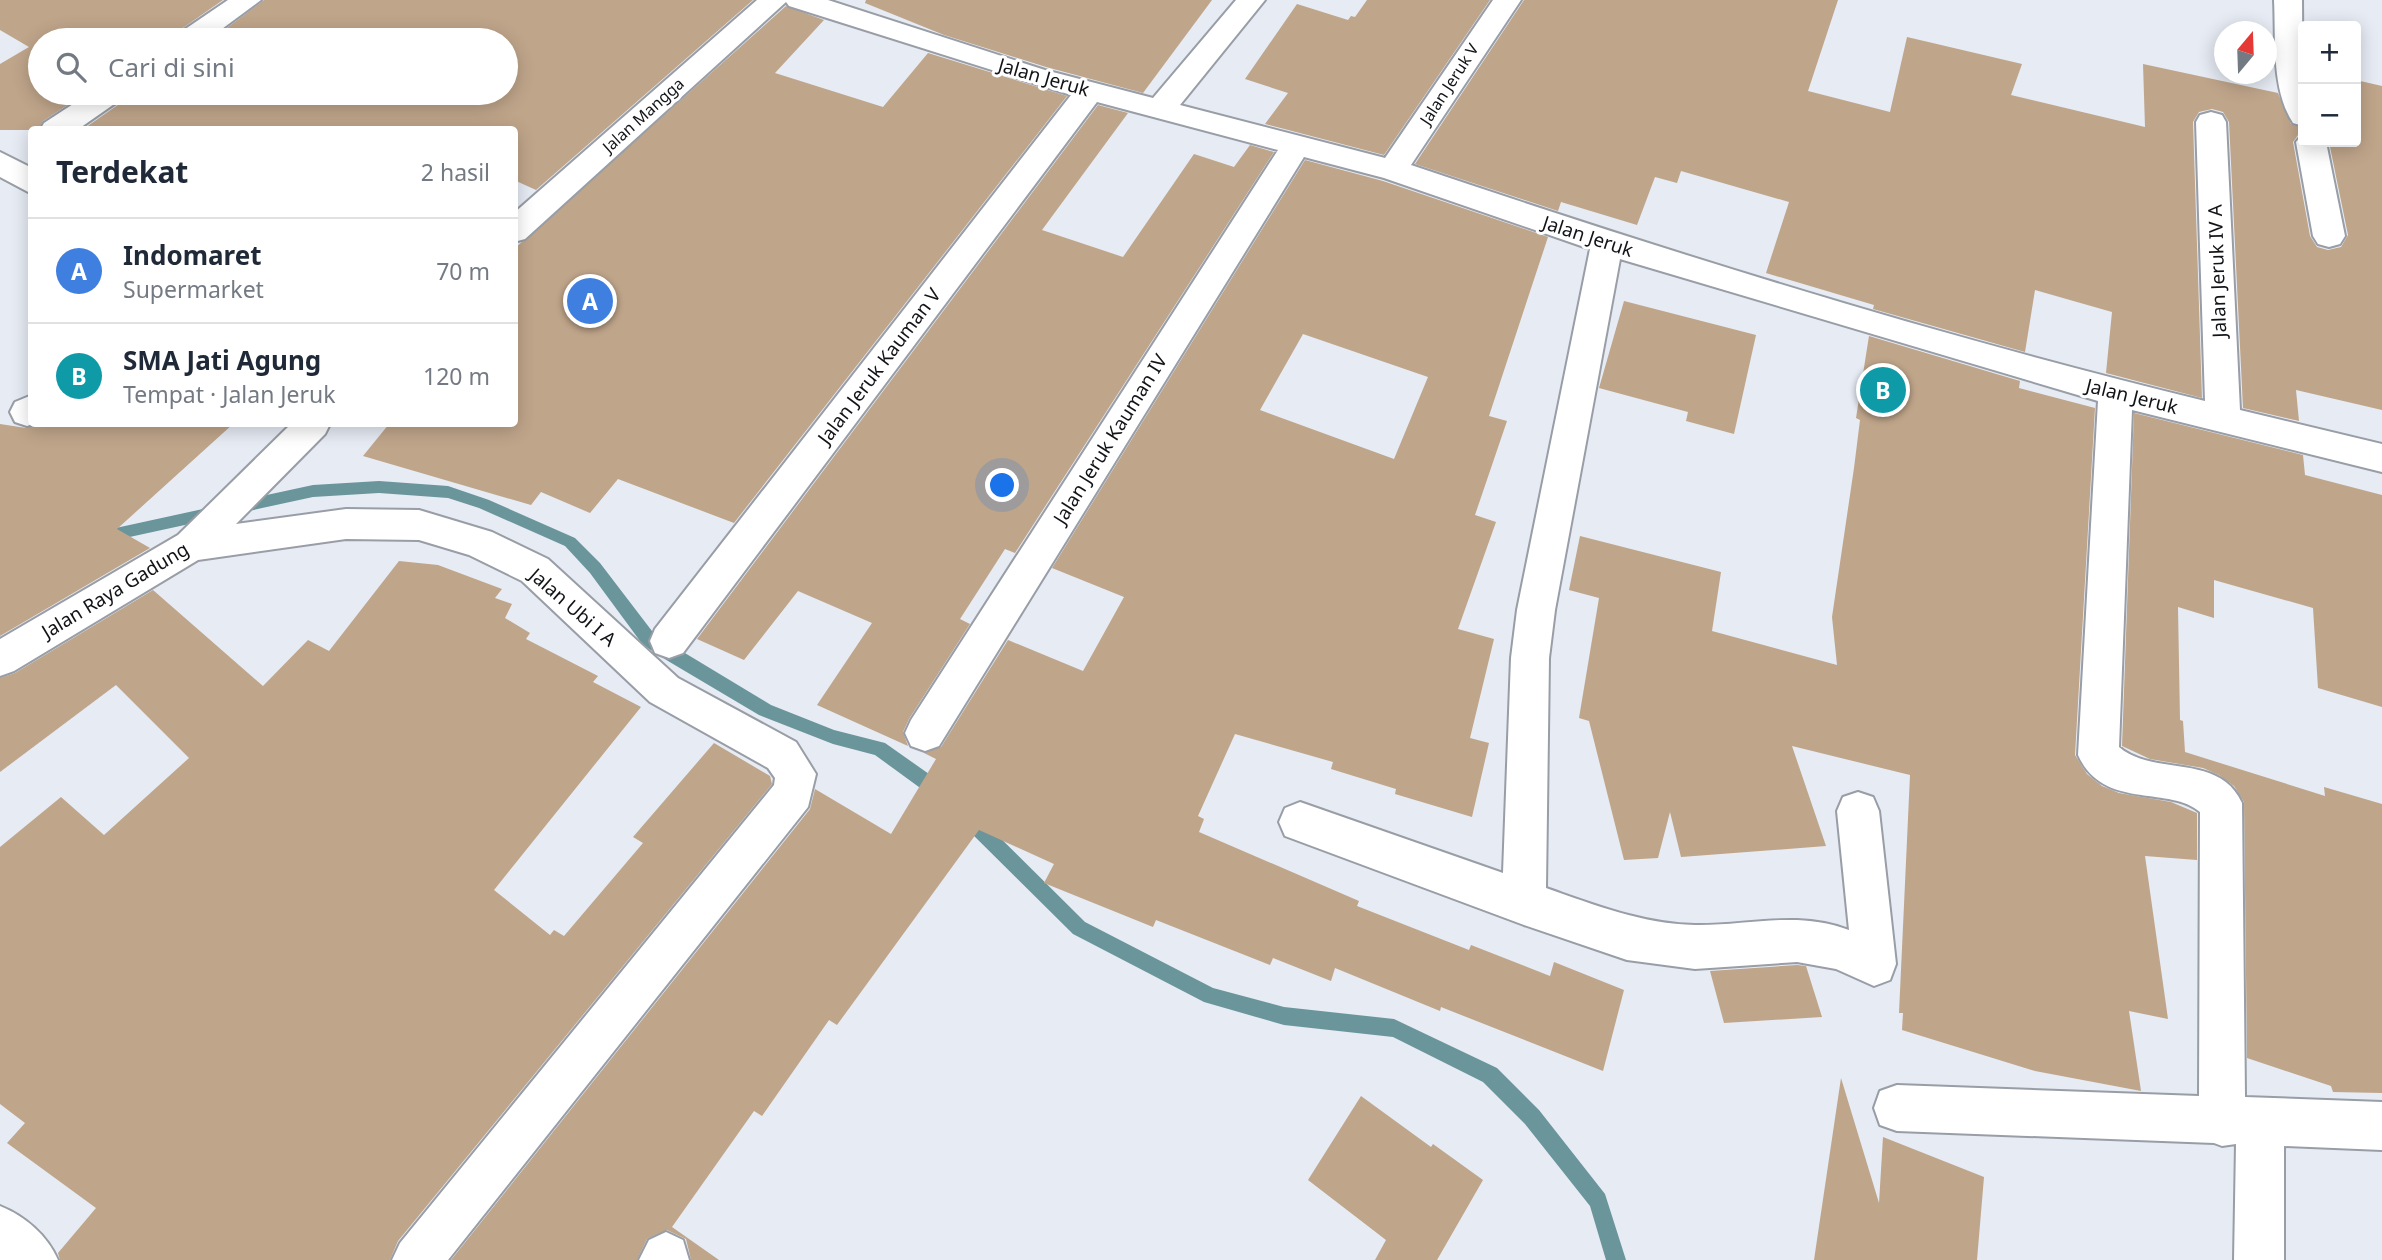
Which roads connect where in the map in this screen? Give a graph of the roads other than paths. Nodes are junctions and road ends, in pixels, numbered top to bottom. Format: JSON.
{"nodes":[{"id":1,"x":247,"y":0,"type":"edge"},
{"id":2,"x":774,"y":0,"type":"edge"},
{"id":3,"x":799,"y":0,"type":"edge"},
{"id":4,"x":1251,"y":0,"type":"edge"},
{"id":5,"x":1507,"y":0,"type":"edge"},
{"id":6,"x":2288,"y":0,"type":"edge"},
{"id":7,"x":206,"y":28,"type":"edge"},
{"id":8,"x":1090,"y":91,"type":"junction"},
{"id":9,"x":2298,"y":100,"type":"edge"},
{"id":10,"x":92,"y":105,"type":"edge"},
{"id":11,"x":1160,"y":109,"type":"junction"},
{"id":12,"x":2211,"y":122,"type":"dead end"},
{"id":13,"x":61,"y":126,"type":"edge"},
{"id":14,"x":1296,"y":146,"type":"junction"},
{"id":15,"x":2312,"y":147,"type":"edge"},
{"id":16,"x":28,"y":150,"type":"edge"},
{"id":17,"x":1392,"y":170,"type":"junction"},
{"id":18,"x":10,"y":174,"type":"edge"},
{"id":19,"x":518,"y":227,"type":"edge"},
{"id":20,"x":2329,"y":236,"type":"dead end"},
{"id":21,"x":1607,"y":243,"type":"junction"},
{"id":22,"x":2116,"y":393,"type":"junction"},
{"id":23,"x":2223,"y":419,"type":"junction"},
{"id":24,"x":310,"y":427,"type":"edge"},
{"id":25,"x":2382,"y":458,"type":"edge"},
{"id":26,"x":191,"y":546,"type":"junction"},
{"id":27,"x":669,"y":642,"type":"dead end"},
{"id":28,"x":0,"y":659,"type":"edge"},
{"id":29,"x":925,"y":733,"type":"dead end"},
{"id":30,"x":1858,"y":811,"type":"dead end"},
{"id":31,"x":1300,"y":822,"type":"dead end"},
{"id":32,"x":1524,"y":904,"type":"junction"},
{"id":33,"x":1897,"y":1108,"type":"dead end"},
{"id":34,"x":2241,"y":1121,"type":"junction"},
{"id":35,"x":2382,"y":1126,"type":"edge"},
{"id":36,"x":0,"y":1230,"type":"edge"},
{"id":37,"x":33,"y":1260,"type":"edge"},
{"id":38,"x":417,"y":1260,"type":"edge"},
{"id":39,"x":2259,"y":1260,"type":"edge"}],
"edges":[{"from":1,"to":7,"type":"street"},
{"from":2,"to":19,"type":"street","name":"Jalan Mangga"},
{"from":3,"to":8,"type":"street","name":"Jalan Jeruk"},
{"from":4,"to":11,"type":"street"},
{"from":5,"to":17,"type":"street","name":"Jalan Jeruk V"},
{"from":6,"to":9,"type":"street"},
{"from":8,"to":11,"type":"street","name":"Jalan Jeruk"},
{"from":8,"to":27,"type":"street","name":"Jalan Jeruk Kauman V"},
{"from":10,"to":13,"type":"street"},
{"from":11,"to":14,"type":"street","name":"Jalan Jeruk"},
{"from":12,"to":23,"type":"street","name":"Jalan Jeruk IV A"},
{"from":14,"to":17,"type":"street","name":"Jalan Jeruk"},
{"from":14,"to":29,"type":"street","name":"Jalan Jeruk Kauman IV"},
{"from":15,"to":20,"type":"street"},
{"from":16,"to":18,"type":"street"},
{"from":17,"to":21,"type":"street","name":"Jalan Jeruk"},
{"from":21,"to":22,"type":"street","name":"Jalan Jeruk"},
{"from":21,"to":32,"type":"street"},
{"from":22,"to":23,"type":"street","name":"Jalan Jeruk"},
{"from":22,"to":34,"type":"street"},
{"from":23,"to":25,"type":"street","name":"Jalan Jeruk"},
{"from":24,"to":26,"type":"street","name":"Jalan Raya Gadung"},
{"from":26,"to":28,"type":"street","name":"Jalan Raya Gadung"},
{"from":26,"to":38,"type":"street","name":"Jalan Ubi I A"},
{"from":30,"to":32,"type":"street"},
{"from":31,"to":32,"type":"street"},
{"from":33,"to":34,"type":"street"},
{"from":34,"to":35,"type":"street"},
{"from":34,"to":39,"type":"street"},
{"from":36,"to":37,"type":"street"}]}
